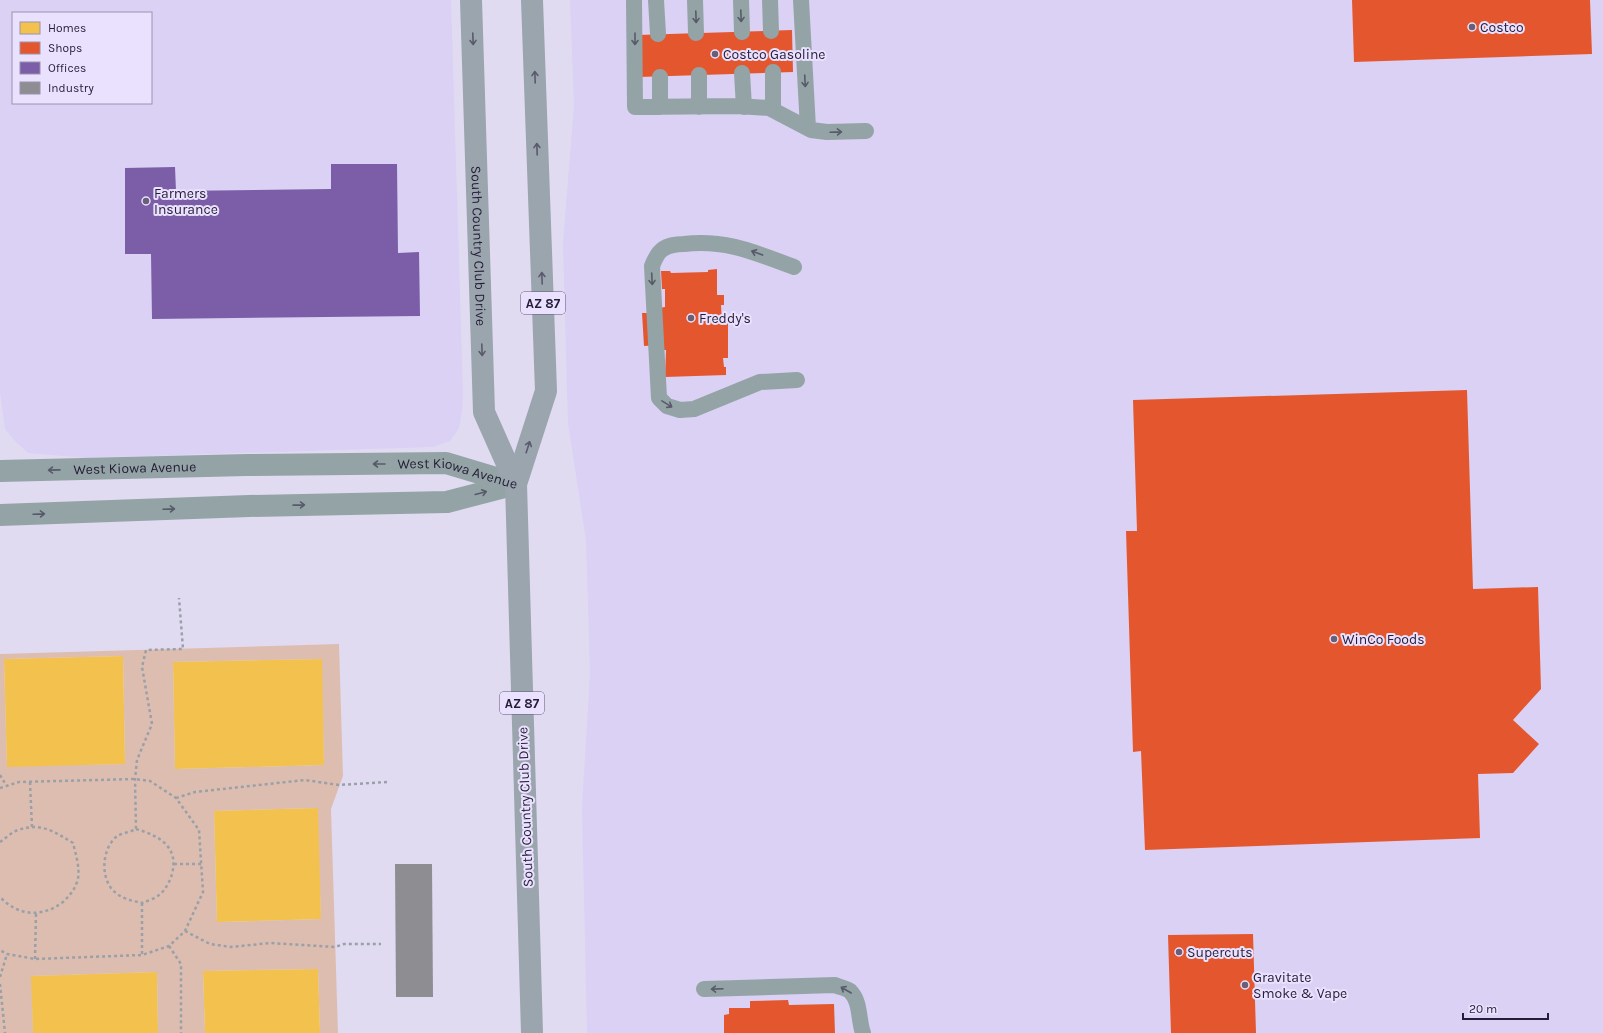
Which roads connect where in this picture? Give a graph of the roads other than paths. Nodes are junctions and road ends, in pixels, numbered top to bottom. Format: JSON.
{"nodes":[{"id":1,"x":471,"y":0,"type":"edge"},
{"id":2,"x":532,"y":0,"type":"edge"},
{"id":3,"x":634,"y":0,"type":"edge"},
{"id":4,"x":656,"y":0,"type":"edge"},
{"id":5,"x":695,"y":0,"type":"edge"},
{"id":6,"x":741,"y":0,"type":"edge"},
{"id":7,"x":770,"y":0,"type":"edge"},
{"id":8,"x":801,"y":0,"type":"edge"},
{"id":9,"x":771,"y":31,"type":"dead end"},
{"id":10,"x":742,"y":32,"type":"dead end"},
{"id":11,"x":696,"y":33,"type":"dead end"},
{"id":12,"x":658,"y":34,"type":"dead end"},
{"id":13,"x":772,"y":72,"type":"dead end"},
{"id":14,"x":742,"y":73,"type":"dead end"},
{"id":15,"x":699,"y":75,"type":"dead end"},
{"id":16,"x":660,"y":77,"type":"dead end"},
{"id":17,"x":660,"y":107,"type":"junction"},
{"id":18,"x":699,"y":107,"type":"junction"},
{"id":19,"x":744,"y":107,"type":"junction"},
{"id":20,"x":773,"y":110,"type":"junction"},
{"id":21,"x":808,"y":128,"type":"junction"},
{"id":22,"x":866,"y":130,"type":"dead end"},
{"id":23,"x":794,"y":267,"type":"dead end"},
{"id":24,"x":797,"y":380,"type":"dead end"},
{"id":25,"x":0,"y":471,"type":"edge"},
{"id":26,"x":516,"y":484,"type":"junction"},
{"id":27,"x":0,"y":515,"type":"edge"},
{"id":28,"x":704,"y":989,"type":"dead end"},
{"id":29,"x":859,"y":1030,"type":"edge"},
{"id":30,"x":532,"y":1033,"type":"edge"}],
"edges":[{"from":1,"to":26,"type":"main road","name":"South Country Club Drive","number":"AZ 87","one_way":true},
{"from":26,"to":2,"type":"main road","name":"South Country Club Drive","number":"AZ 87","one_way":true},
{"from":3,"to":17,"type":"lane","one_way":true},
{"from":4,"to":12,"type":"lane"},
{"from":5,"to":11,"type":"lane","one_way":true},
{"from":6,"to":10,"type":"lane","one_way":true},
{"from":7,"to":9,"type":"lane"},
{"from":8,"to":21,"type":"lane","one_way":true},
{"from":13,"to":20,"type":"lane"},
{"from":14,"to":19,"type":"lane"},
{"from":15,"to":18,"type":"lane"},
{"from":16,"to":17,"type":"lane"},
{"from":17,"to":18,"type":"lane"},
{"from":18,"to":19,"type":"lane"},
{"from":19,"to":20,"type":"lane"},
{"from":20,"to":21,"type":"lane"},
{"from":21,"to":22,"type":"lane","one_way":true},
{"from":23,"to":24,"type":"lane","one_way":true},
{"from":26,"to":25,"type":"street","name":"West Kiowa Avenue","one_way":true},
{"from":27,"to":26,"type":"street","name":"West Kiowa Avenue","one_way":true},
{"from":26,"to":30,"type":"main road","name":"South Country Club Drive","number":"AZ 87"},
{"from":29,"to":28,"type":"lane","one_way":true}]}
